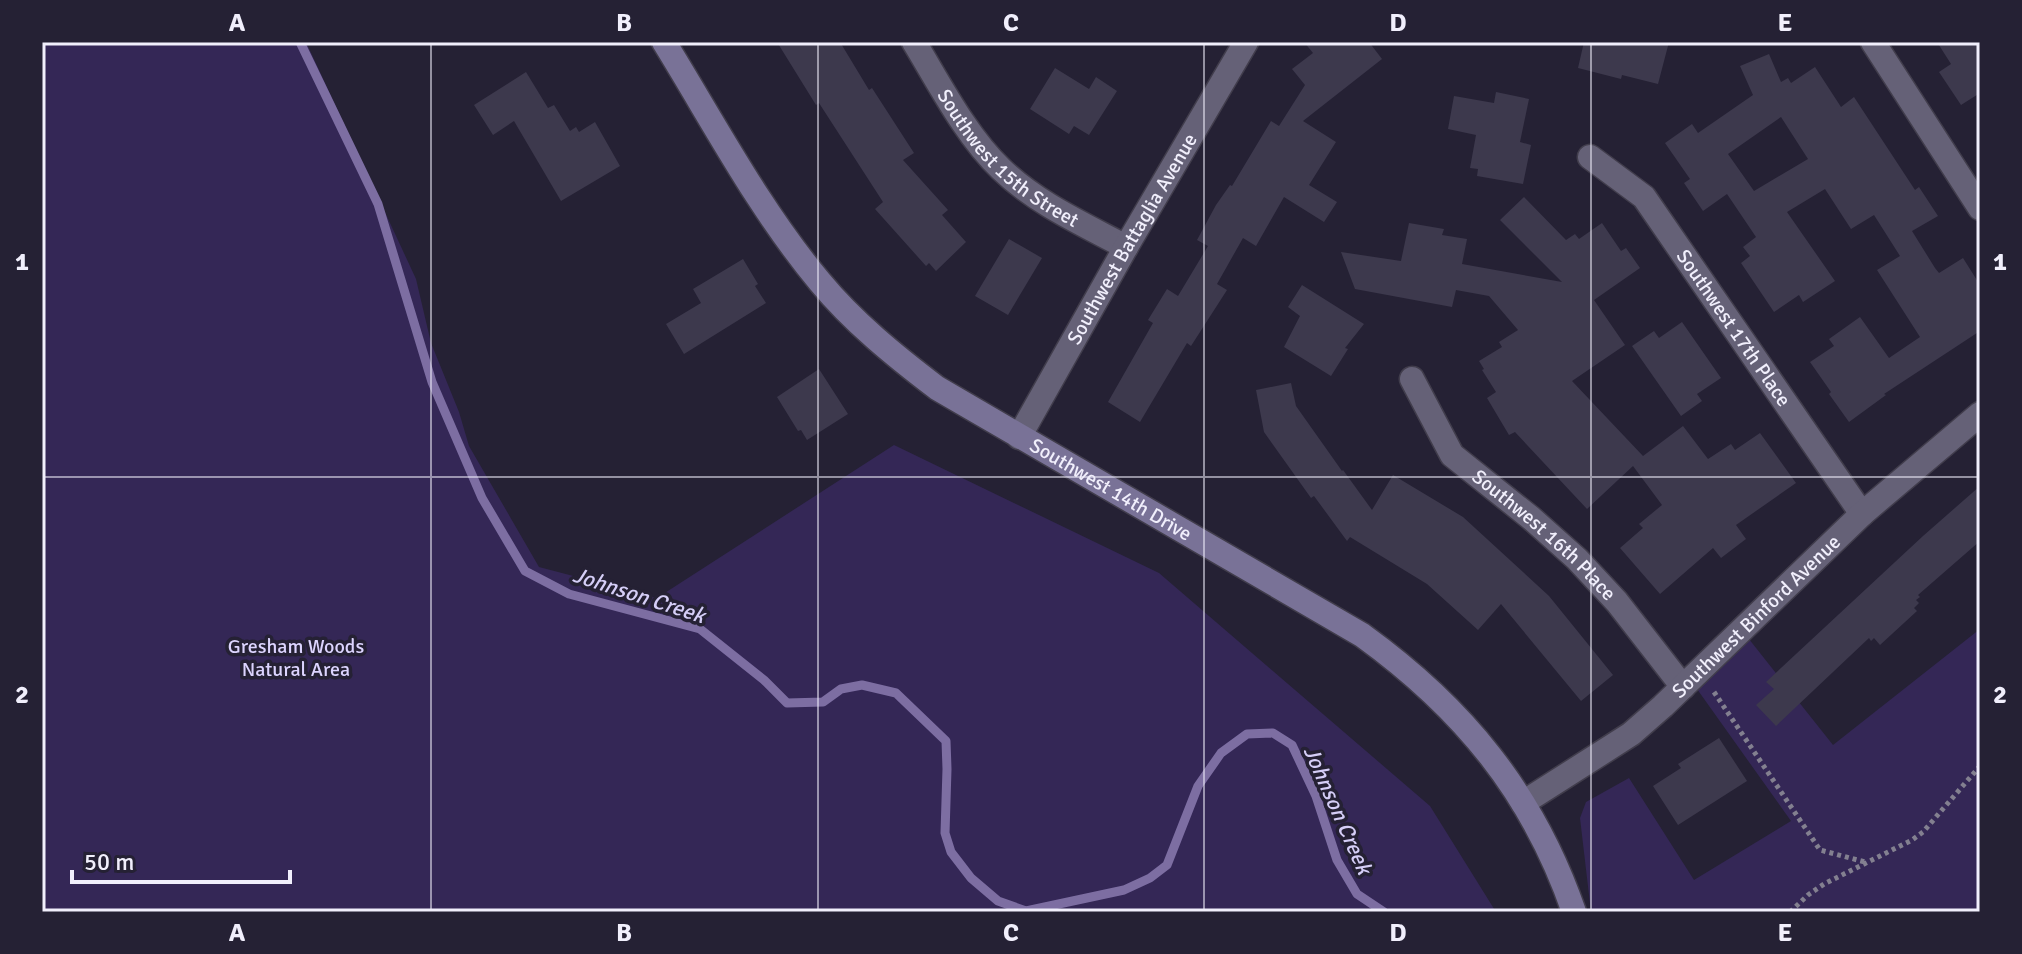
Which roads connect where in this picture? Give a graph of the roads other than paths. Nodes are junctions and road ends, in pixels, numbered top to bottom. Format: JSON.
{"nodes":[{"id":1,"x":664,"y":42,"type":"edge"},
{"id":2,"x":914,"y":42,"type":"edge"},
{"id":3,"x":1246,"y":42,"type":"edge"},
{"id":4,"x":1873,"y":42,"type":"edge"},
{"id":5,"x":1590,"y":157,"type":"dead end"},
{"id":6,"x":1980,"y":208,"type":"edge"},
{"id":7,"x":1126,"y":247,"type":"junction"},
{"id":8,"x":1412,"y":379,"type":"dead end"},
{"id":9,"x":1980,"y":414,"type":"edge"},
{"id":10,"x":1019,"y":437,"type":"junction"},
{"id":11,"x":1862,"y":514,"type":"junction"},
{"id":12,"x":1691,"y":679,"type":"junction"},
{"id":13,"x":1523,"y":803,"type":"junction"},
{"id":14,"x":1574,"y":912,"type":"edge"}],
"edges":[{"from":1,"to":10,"type":"street","name":"Southwest 14th Drive"},
{"from":2,"to":7,"type":"street","name":"Southwest 15th Street"},
{"from":3,"to":7,"type":"street","name":"Southwest Battaglia Avenue"},
{"from":4,"to":6,"type":"street"},
{"from":5,"to":11,"type":"street","name":"Southwest 17th Place"},
{"from":7,"to":10,"type":"street","name":"Southwest Battaglia Avenue"},
{"from":8,"to":12,"type":"street","name":"Southwest 16th Place"},
{"from":9,"to":11,"type":"street","name":"Southwest Binford Avenue"},
{"from":10,"to":13,"type":"street","name":"Southwest 14th Drive"},
{"from":11,"to":12,"type":"street","name":"Southwest Binford Avenue"},
{"from":12,"to":13,"type":"street","name":"Southwest Binford Avenue"},
{"from":13,"to":14,"type":"street","name":"Southwest 14th Drive"}]}
